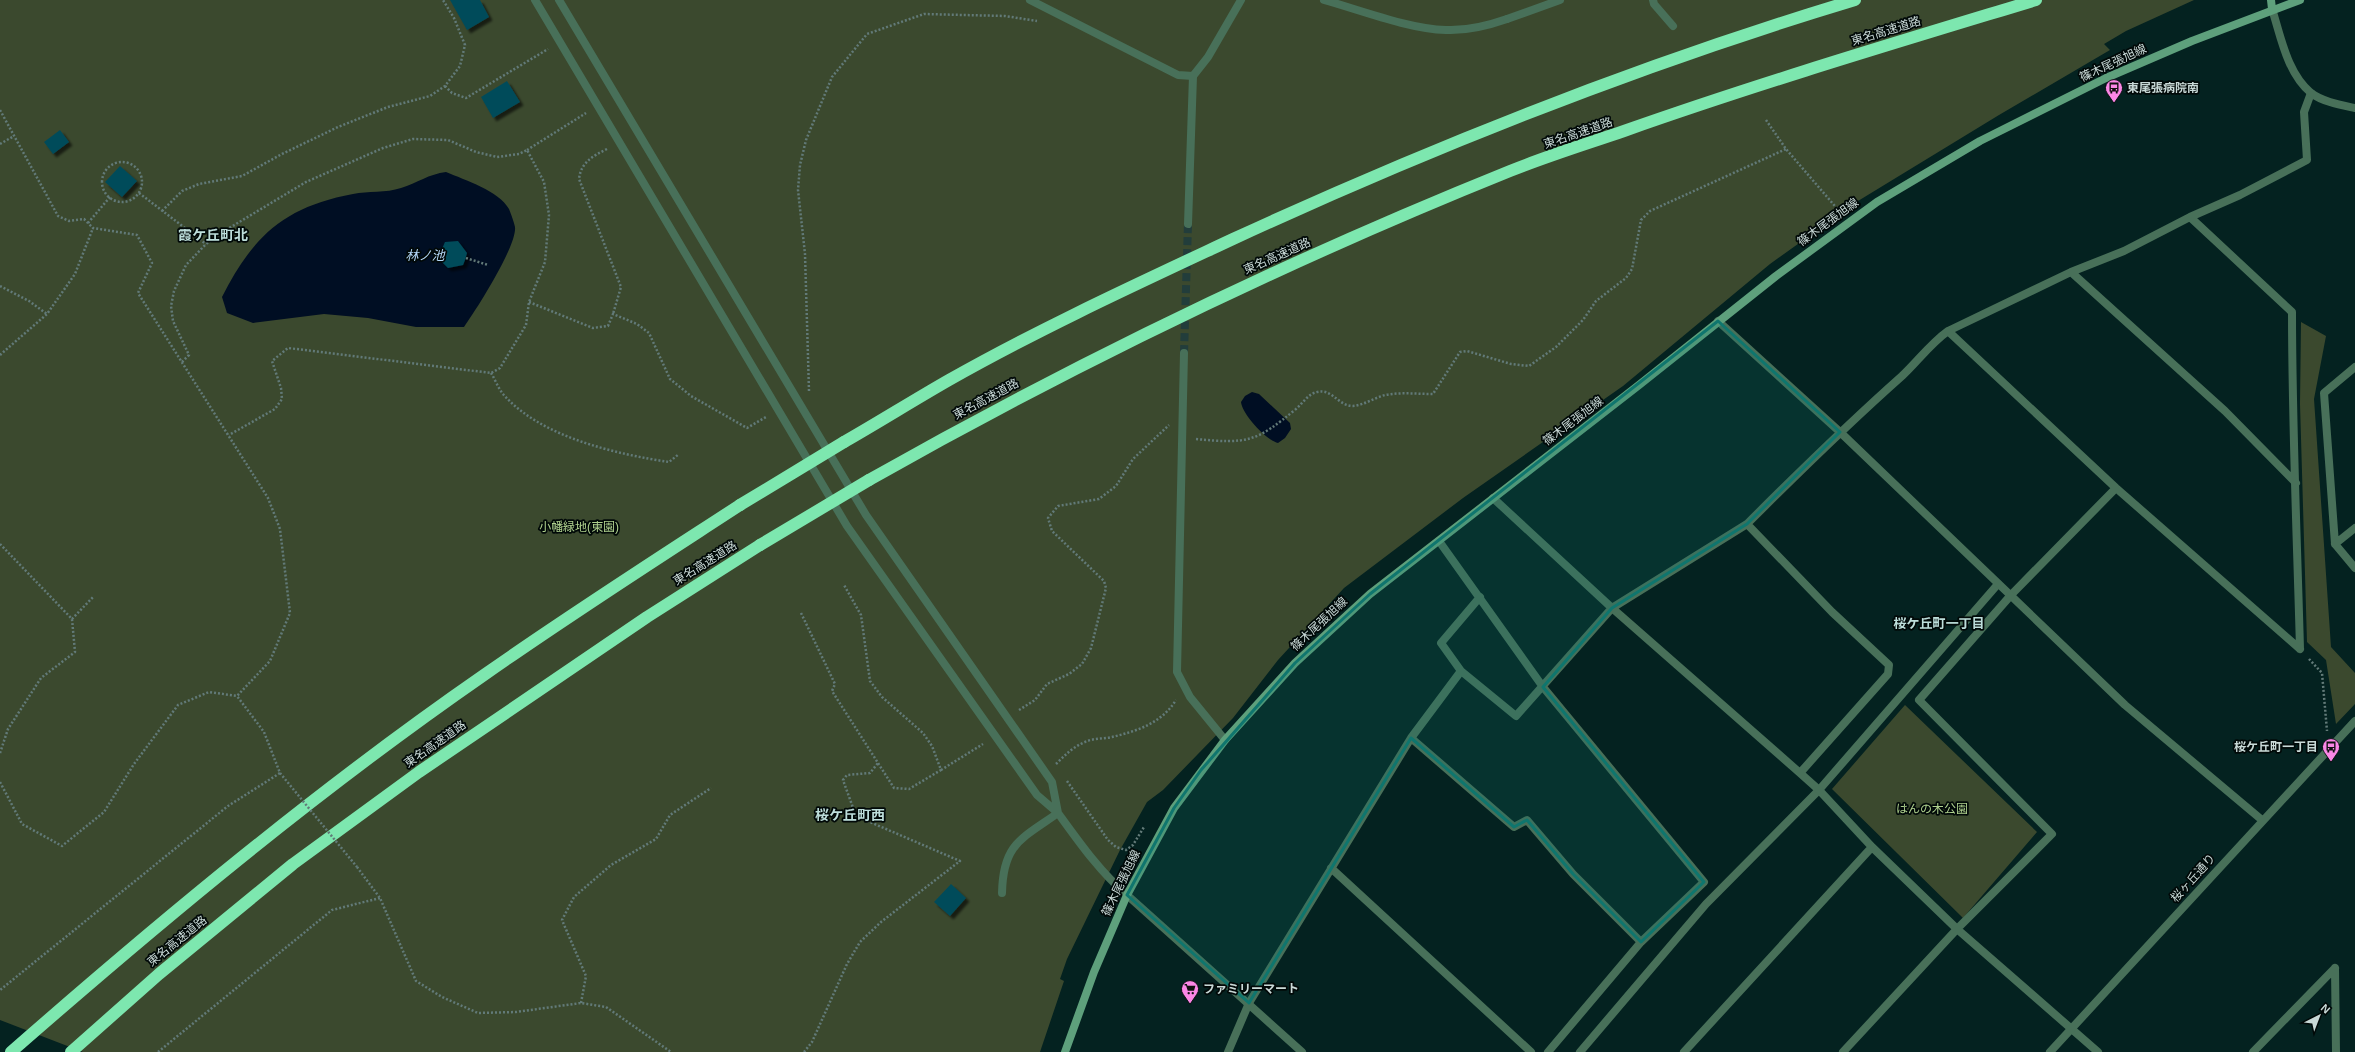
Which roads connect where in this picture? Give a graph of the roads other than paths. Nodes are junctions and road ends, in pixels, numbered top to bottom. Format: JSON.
{"nodes":[{"id":1,"x":535,"y":0,"type":"edge"},
{"id":2,"x":559,"y":0,"type":"edge"},
{"id":3,"x":1030,"y":0,"type":"edge"},
{"id":4,"x":1241,"y":0,"type":"edge"},
{"id":5,"x":1324,"y":0,"type":"edge"},
{"id":6,"x":1560,"y":0,"type":"edge"},
{"id":7,"x":1653,"y":0,"type":"edge"},
{"id":8,"x":1855,"y":0,"type":"edge"},
{"id":9,"x":2036,"y":0,"type":"edge"},
{"id":10,"x":2271,"y":0,"type":"edge"},
{"id":11,"x":2300,"y":0,"type":"edge"},
{"id":12,"x":2272,"y":10,"type":"junction"},
{"id":13,"x":1673,"y":26,"type":"dead end"},
{"id":14,"x":1193,"y":76,"type":"junction"},
{"id":15,"x":2311,"y":92,"type":"junction"},
{"id":16,"x":2355,"y":108,"type":"edge"},
{"id":17,"x":2190,"y":216,"type":"junction"},
{"id":18,"x":1188,"y":224,"type":"tunnel mouth"},
{"id":19,"x":2071,"y":272,"type":"junction"},
{"id":20,"x":1718,"y":321,"type":"junction"},
{"id":21,"x":1948,"y":331,"type":"junction"},
{"id":22,"x":1184,"y":353,"type":"tunnel mouth"},
{"id":23,"x":2355,"y":367,"type":"edge"},
{"id":24,"x":1840,"y":432,"type":"junction"},
{"id":25,"x":2296,"y":483,"type":"junction"},
{"id":26,"x":2116,"y":488,"type":"junction"},
{"id":27,"x":1493,"y":498,"type":"junction"},
{"id":28,"x":1747,"y":524,"type":"junction"},
{"id":29,"x":2355,"y":528,"type":"edge"},
{"id":30,"x":1439,"y":541,"type":"junction"},
{"id":31,"x":2335,"y":544,"type":"junction"},
{"id":32,"x":2355,"y":568,"type":"edge"},
{"id":33,"x":1998,"y":584,"type":"junction"},
{"id":34,"x":2011,"y":595,"type":"junction"},
{"id":35,"x":1480,"y":597,"type":"junction"},
{"id":36,"x":1612,"y":608,"type":"junction"},
{"id":37,"x":1461,"y":671,"type":"junction"},
{"id":38,"x":1543,"y":687,"type":"junction"},
{"id":39,"x":2355,"y":721,"type":"edge"},
{"id":40,"x":1411,"y":738,"type":"junction"},
{"id":41,"x":1225,"y":740,"type":"junction"},
{"id":42,"x":1800,"y":773,"type":"junction"},
{"id":43,"x":1819,"y":790,"type":"junction"},
{"id":44,"x":1058,"y":813,"type":"junction"},
{"id":45,"x":2262,"y":820,"type":"junction"},
{"id":46,"x":1872,"y":847,"type":"junction"},
{"id":47,"x":1331,"y":868,"type":"junction"},
{"id":48,"x":1002,"y":893,"type":"dead end"},
{"id":49,"x":1127,"y":895,"type":"junction"},
{"id":50,"x":1957,"y":929,"type":"junction"},
{"id":51,"x":1641,"y":942,"type":"junction"},
{"id":52,"x":1249,"y":1003,"type":"junction"},
{"id":53,"x":2072,"y":1028,"type":"junction"},
{"id":54,"x":12,"y":1052,"type":"edge"},
{"id":55,"x":71,"y":1052,"type":"edge"},
{"id":56,"x":1065,"y":1052,"type":"edge"},
{"id":57,"x":1228,"y":1052,"type":"edge"},
{"id":58,"x":1302,"y":1052,"type":"edge"},
{"id":59,"x":1531,"y":1052,"type":"edge"},
{"id":60,"x":1548,"y":1052,"type":"edge"},
{"id":61,"x":1580,"y":1052,"type":"edge"},
{"id":62,"x":1684,"y":1052,"type":"edge"},
{"id":63,"x":1843,"y":1052,"type":"edge"},
{"id":64,"x":2050,"y":1052,"type":"edge"},
{"id":65,"x":2098,"y":1052,"type":"edge"},
{"id":66,"x":2253,"y":1052,"type":"edge"},
{"id":67,"x":2336,"y":1052,"type":"edge"}],
"edges":[{"from":1,"to":44,"type":"street"},
{"from":2,"to":44,"type":"street"},
{"from":3,"to":14,"type":"street"},
{"from":4,"to":14,"type":"street"},
{"from":5,"to":6,"type":"street"},
{"from":7,"to":13,"type":"street"},
{"from":8,"to":54,"type":"highway","name":"東名高速道路","bridge":true},
{"from":9,"to":55,"type":"highway","name":"東名高速道路","bridge":true},
{"from":10,"to":12,"type":"main road"},
{"from":11,"to":12,"type":"main road","name":"篠木尾張旭線"},
{"from":12,"to":15,"type":"street"},
{"from":12,"to":20,"type":"main road","name":"篠木尾張旭線"},
{"from":14,"to":18,"type":"street"},
{"from":15,"to":16,"type":"street"},
{"from":15,"to":17,"type":"street"},
{"from":17,"to":19,"type":"street"},
{"from":17,"to":25,"type":"street"},
{"from":19,"to":21,"type":"street"},
{"from":19,"to":25,"type":"street"},
{"from":20,"to":24,"type":"street"},
{"from":20,"to":27,"type":"main road","name":"篠木尾張旭線"},
{"from":21,"to":24,"type":"street"},
{"from":21,"to":26,"type":"street"},
{"from":22,"to":41,"type":"street"},
{"from":23,"to":31,"type":"street"},
{"from":24,"to":28,"type":"street"},
{"from":24,"to":33,"type":"street"},
{"from":25,"to":26,"type":"street"},
{"from":26,"to":34,"type":"street"},
{"from":27,"to":30,"type":"main road","name":"篠木尾張旭線"},
{"from":27,"to":36,"type":"street"},
{"from":28,"to":36,"type":"street"},
{"from":28,"to":42,"type":"street"},
{"from":29,"to":31,"type":"street"},
{"from":30,"to":35,"type":"street"},
{"from":30,"to":41,"type":"main road","name":"篠木尾張旭線"},
{"from":31,"to":32,"type":"street"},
{"from":33,"to":34,"type":"street"},
{"from":33,"to":43,"type":"street"},
{"from":34,"to":45,"type":"street"},
{"from":34,"to":50,"type":"street"},
{"from":35,"to":37,"type":"street"},
{"from":35,"to":38,"type":"street"},
{"from":36,"to":38,"type":"street"},
{"from":36,"to":42,"type":"street"},
{"from":37,"to":38,"type":"street"},
{"from":37,"to":40,"type":"street"},
{"from":38,"to":51,"type":"street"},
{"from":39,"to":45,"type":"street","name":"桜ヶ丘通り"},
{"from":40,"to":47,"type":"street"},
{"from":40,"to":51,"type":"street"},
{"from":41,"to":49,"type":"main road","name":"篠木尾張旭線"},
{"from":42,"to":43,"type":"street"},
{"from":43,"to":46,"type":"street"},
{"from":43,"to":61,"type":"street"},
{"from":44,"to":48,"type":"street"},
{"from":44,"to":49,"type":"street"},
{"from":45,"to":53,"type":"street","name":"桜ヶ丘通り"},
{"from":46,"to":50,"type":"street"},
{"from":46,"to":62,"type":"street"},
{"from":47,"to":52,"type":"street"},
{"from":47,"to":59,"type":"street"},
{"from":49,"to":52,"type":"street"},
{"from":49,"to":56,"type":"main road","name":"篠木尾張旭線"},
{"from":50,"to":53,"type":"street"},
{"from":50,"to":63,"type":"street"},
{"from":51,"to":60,"type":"street"},
{"from":52,"to":57,"type":"street"},
{"from":52,"to":58,"type":"street"},
{"from":53,"to":64,"type":"street","name":"桜ヶ丘通り"},
{"from":53,"to":65,"type":"street"},
{"from":66,"to":67,"type":"street"}]}
